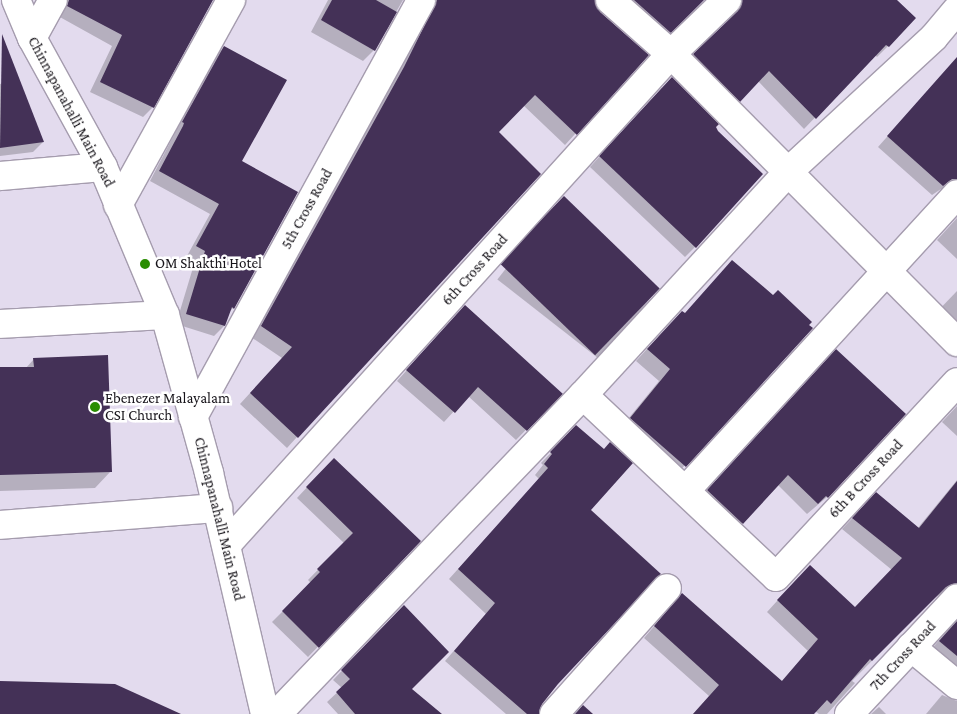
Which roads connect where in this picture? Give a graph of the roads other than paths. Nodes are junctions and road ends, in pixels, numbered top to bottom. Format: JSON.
{"nodes":[{"id":1,"x":16,"y":0,"type":"edge"},
{"id":2,"x":52,"y":0,"type":"edge"},
{"id":3,"x":231,"y":0,"type":"edge"},
{"id":4,"x":420,"y":0,"type":"edge"},
{"id":5,"x":610,"y":0,"type":"edge"},
{"id":6,"x":727,"y":0,"type":"edge"},
{"id":7,"x":957,"y":10,"type":"edge"},
{"id":8,"x":32,"y":38,"type":"junction"},
{"id":9,"x":671,"y":54,"type":"junction"},
{"id":10,"x":103,"y":166,"type":"junction"},
{"id":11,"x":789,"y":171,"type":"junction"},
{"id":12,"x":0,"y":176,"type":"edge"},
{"id":13,"x":957,"y":194,"type":"edge"},
{"id":14,"x":118,"y":205,"type":"junction"},
{"id":15,"x":887,"y":271,"type":"junction"},
{"id":16,"x":165,"y":315,"type":"junction"},
{"id":17,"x":0,"y":324,"type":"edge"},
{"id":18,"x":957,"y":342,"type":"edge"},
{"id":19,"x":957,"y":382,"type":"edge"},
{"id":20,"x":583,"y":395,"type":"junction"},
{"id":21,"x":193,"y":417,"type":"junction"},
{"id":22,"x":686,"y":490,"type":"junction"},
{"id":23,"x":218,"y":508,"type":"junction"},
{"id":24,"x":0,"y":525,"type":"edge"},
{"id":25,"x":227,"y":544,"type":"junction"},
{"id":26,"x":667,"y":588,"type":"dead end"},
{"id":27,"x":957,"y":598,"type":"edge"},
{"id":28,"x":911,"y":647,"type":"junction"},
{"id":29,"x":957,"y":685,"type":"edge"},
{"id":30,"x":265,"y":714,"type":"edge"},
{"id":31,"x":277,"y":714,"type":"edge"},
{"id":32,"x":554,"y":714,"type":"edge"},
{"id":33,"x":849,"y":714,"type":"edge"}],
"edges":[{"from":1,"to":8,"type":"street","name":"Chinnapanahalli Main Road"},
{"from":2,"to":8,"type":"street"},
{"from":3,"to":14,"type":"street"},
{"from":4,"to":21,"type":"street","name":"5th Cross Road"},
{"from":5,"to":9,"type":"street"},
{"from":6,"to":9,"type":"street","name":"6th Cross Road"},
{"from":7,"to":11,"type":"street"},
{"from":8,"to":10,"type":"street","name":"Chinnapanahalli Main Road"},
{"from":9,"to":11,"type":"street"},
{"from":9,"to":25,"type":"street","name":"6th Cross Road"},
{"from":10,"to":12,"type":"street"},
{"from":10,"to":14,"type":"street","name":"Chinnapanahalli Main Road"},
{"from":11,"to":15,"type":"street"},
{"from":11,"to":20,"type":"street"},
{"from":13,"to":15,"type":"street"},
{"from":14,"to":16,"type":"street","name":"Chinnapanahalli Main Road"},
{"from":15,"to":18,"type":"street"},
{"from":15,"to":22,"type":"street"},
{"from":16,"to":17,"type":"street"},
{"from":16,"to":21,"type":"street","name":"Chinnapanahalli Main Road"},
{"from":19,"to":22,"type":"street","name":"6th B Cross Road"},
{"from":20,"to":22,"type":"street"},
{"from":20,"to":31,"type":"street"},
{"from":21,"to":23,"type":"street","name":"Chinnapanahalli Main Road"},
{"from":23,"to":24,"type":"street"},
{"from":23,"to":25,"type":"street","name":"Chinnapanahalli Main Road"},
{"from":25,"to":30,"type":"street","name":"Chinnapanahalli Main Road"},
{"from":26,"to":32,"type":"street"},
{"from":27,"to":28,"type":"street","name":"7th Cross Road"},
{"from":28,"to":29,"type":"street"},
{"from":28,"to":33,"type":"street","name":"7th Cross Road"}]}
